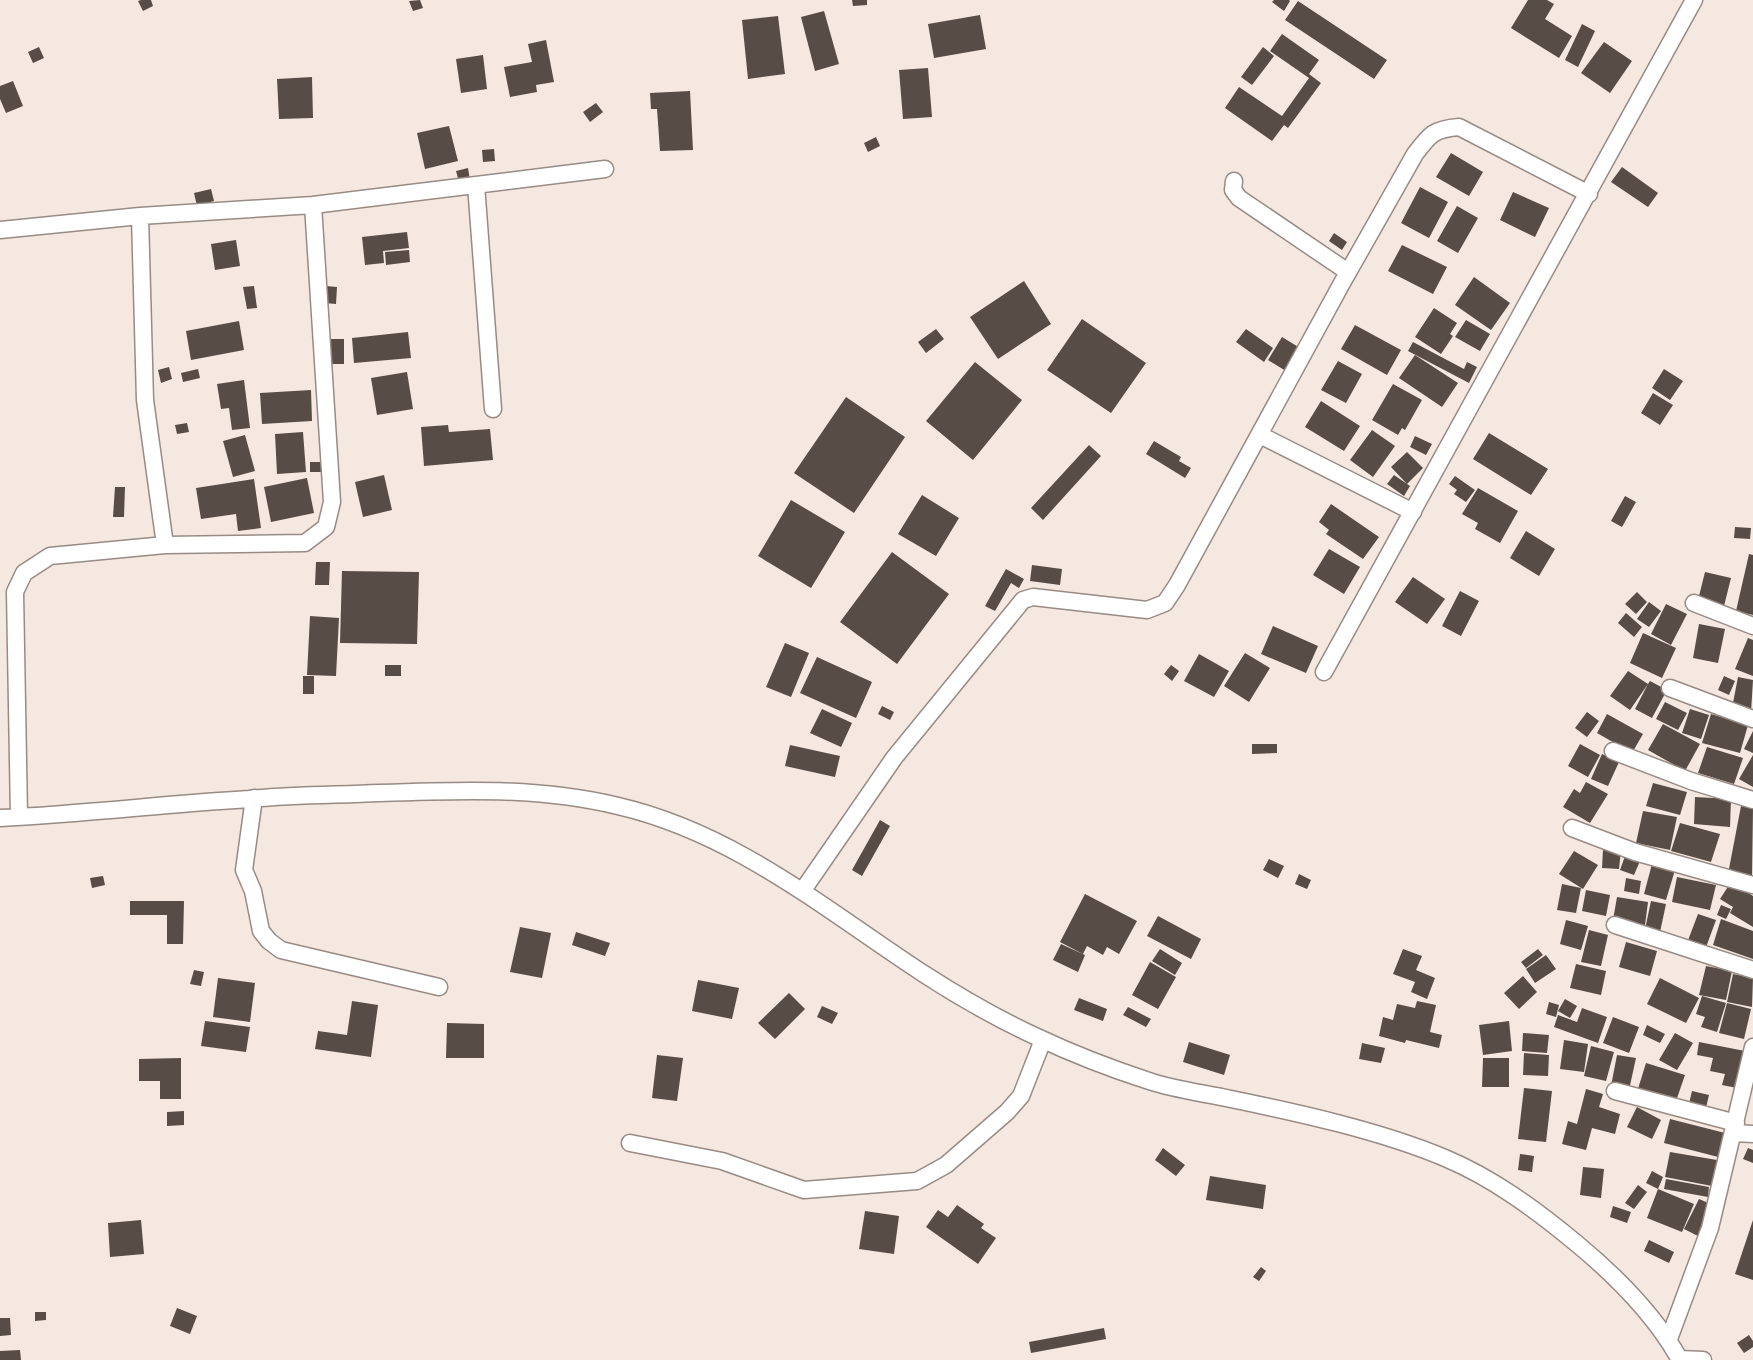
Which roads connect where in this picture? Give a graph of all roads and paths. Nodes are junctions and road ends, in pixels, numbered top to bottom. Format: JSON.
{"nodes":[{"id":1,"x":1694,"y":0,"type":"edge"},
{"id":2,"x":605,"y":169,"type":"dead end"},
{"id":3,"x":1234,"y":181,"type":"dead end"},
{"id":4,"x":476,"y":185,"type":"junction"},
{"id":5,"x":1589,"y":194,"type":"junction"},
{"id":6,"x":313,"y":205,"type":"junction"},
{"id":7,"x":140,"y":216,"type":"junction"},
{"id":8,"x":0,"y":230,"type":"edge"},
{"id":9,"x":1348,"y":272,"type":"junction"},
{"id":10,"x":493,"y":409,"type":"dead end"},
{"id":11,"x":1260,"y":435,"type":"junction"},
{"id":12,"x":1413,"y":512,"type":"junction"},
{"id":13,"x":164,"y":545,"type":"junction"},
{"id":14,"x":1694,"y":603,"type":"dead end"},
{"id":15,"x":1753,"y":626,"type":"edge"},
{"id":16,"x":1324,"y":672,"type":"dead end"},
{"id":17,"x":1670,"y":688,"type":"dead end"},
{"id":18,"x":1753,"y":719,"type":"edge"},
{"id":19,"x":1613,"y":751,"type":"dead end"},
{"id":20,"x":254,"y":798,"type":"junction"},
{"id":21,"x":1753,"y":800,"type":"edge"},
{"id":22,"x":19,"y":817,"type":"junction"},
{"id":23,"x":0,"y":818,"type":"edge"},
{"id":24,"x":1572,"y":828,"type":"dead end"},
{"id":25,"x":1753,"y":885,"type":"edge"},
{"id":26,"x":803,"y":890,"type":"junction"},
{"id":27,"x":1615,"y":925,"type":"dead end"},
{"id":28,"x":1753,"y":970,"type":"edge"},
{"id":29,"x":439,"y":987,"type":"dead end"},
{"id":30,"x":1043,"y":1040,"type":"junction"},
{"id":31,"x":1753,"y":1047,"type":"edge"},
{"id":32,"x":1615,"y":1091,"type":"dead end"},
{"id":33,"x":1735,"y":1128,"type":"junction"},
{"id":34,"x":1753,"y":1134,"type":"edge"},
{"id":35,"x":630,"y":1143,"type":"dead end"},
{"id":36,"x":1669,"y":1339,"type":"junction"},
{"id":37,"x":1680,"y":1359,"type":"edge"},
{"id":38,"x":1702,"y":1360,"type":"edge"}],
"edges":[{"from":1,"to":5,"type":"street"},
{"from":2,"to":4,"type":"street"},
{"from":3,"to":9,"type":"street"},
{"from":4,"to":6,"type":"street"},
{"from":4,"to":10,"type":"street"},
{"from":5,"to":9,"type":"street"},
{"from":5,"to":12,"type":"street"},
{"from":6,"to":7,"type":"street"},
{"from":6,"to":13,"type":"street"},
{"from":7,"to":8,"type":"street"},
{"from":7,"to":13,"type":"street"},
{"from":9,"to":11,"type":"street"},
{"from":11,"to":12,"type":"street"},
{"from":11,"to":26,"type":"street"},
{"from":12,"to":16,"type":"street"},
{"from":13,"to":22,"type":"street"},
{"from":14,"to":15,"type":"street"},
{"from":17,"to":18,"type":"street"},
{"from":19,"to":21,"type":"street"},
{"from":20,"to":22,"type":"street"},
{"from":20,"to":26,"type":"street"},
{"from":20,"to":29,"type":"street"},
{"from":22,"to":23,"type":"street"},
{"from":24,"to":25,"type":"street"},
{"from":26,"to":30,"type":"street"},
{"from":27,"to":28,"type":"street"},
{"from":30,"to":35,"type":"street"},
{"from":30,"to":36,"type":"street"},
{"from":31,"to":33,"type":"street"},
{"from":32,"to":33,"type":"street"},
{"from":33,"to":34,"type":"street"},
{"from":33,"to":36,"type":"street"},
{"from":36,"to":37,"type":"street"},
{"from":37,"to":38,"type":"street"}]}
